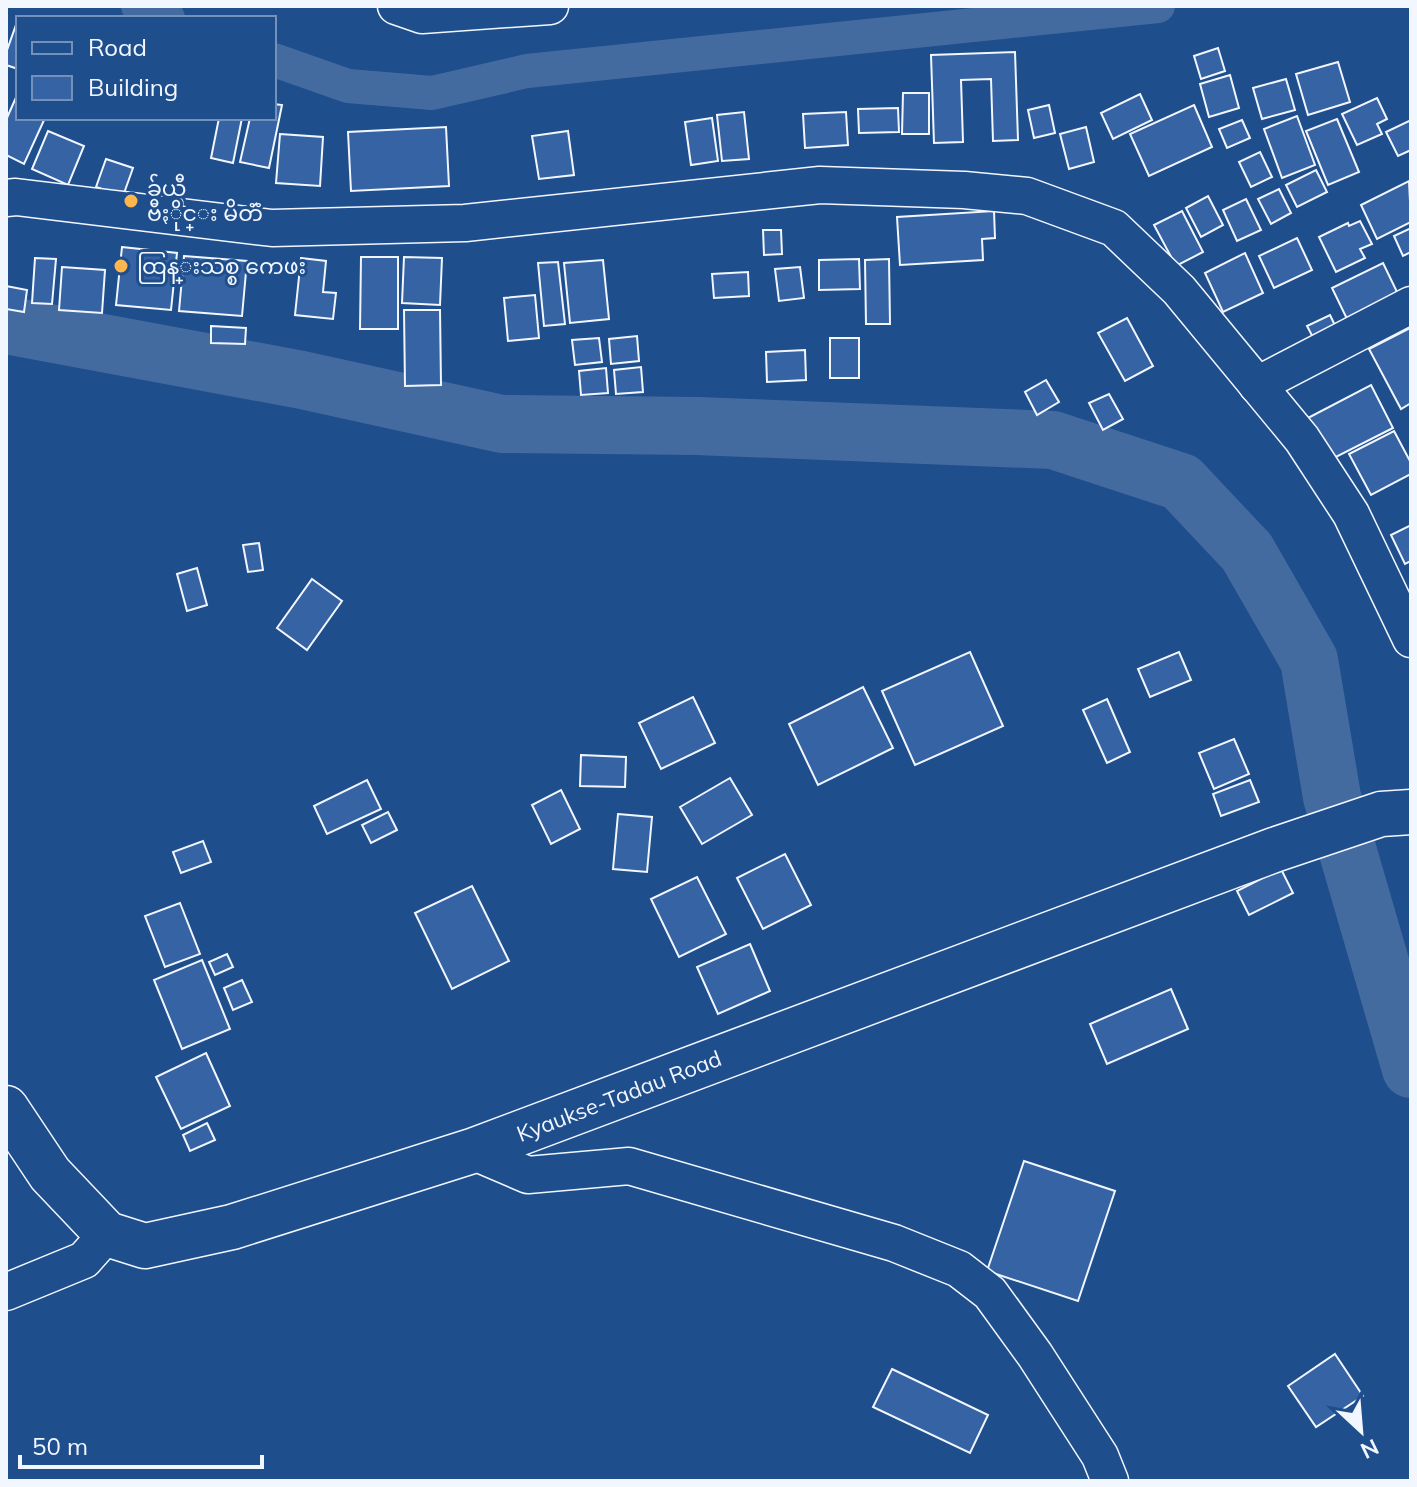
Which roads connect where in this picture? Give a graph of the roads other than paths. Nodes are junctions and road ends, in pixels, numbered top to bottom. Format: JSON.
{"nodes":[{"id":1,"x":396,"y":6,"type":"edge"},
{"id":2,"x":550,"y":6,"type":"edge"},
{"id":3,"x":9,"y":195,"type":"edge"},
{"id":4,"x":1411,"y":305,"type":"edge"},
{"id":5,"x":1257,"y":385,"type":"junction"},
{"id":6,"x":1411,"y":639,"type":"edge"},
{"id":7,"x":1396,"y":813,"type":"edge"},
{"id":8,"x":6,"y":1108,"type":"edge"},
{"id":9,"x":472,"y":1151,"type":"junction"},
{"id":10,"x":107,"y":1234,"type":"junction"},
{"id":11,"x":6,"y":1292,"type":"edge"},
{"id":12,"x":1110,"y":1481,"type":"edge"}],
"edges":[{"from":1,"to":2,"type":"street"},
{"from":3,"to":5,"type":"street"},
{"from":4,"to":5,"type":"street"},
{"from":5,"to":6,"type":"street"},
{"from":7,"to":9,"type":"main road","name":"Kyaukse-Tadau Road"},
{"from":8,"to":10,"type":"main road","name":"Kyaukse-Tadau Road"},
{"from":9,"to":10,"type":"main road","name":"Kyaukse-Tadau Road"},
{"from":9,"to":12,"type":"street"},
{"from":10,"to":11,"type":"street"}]}
